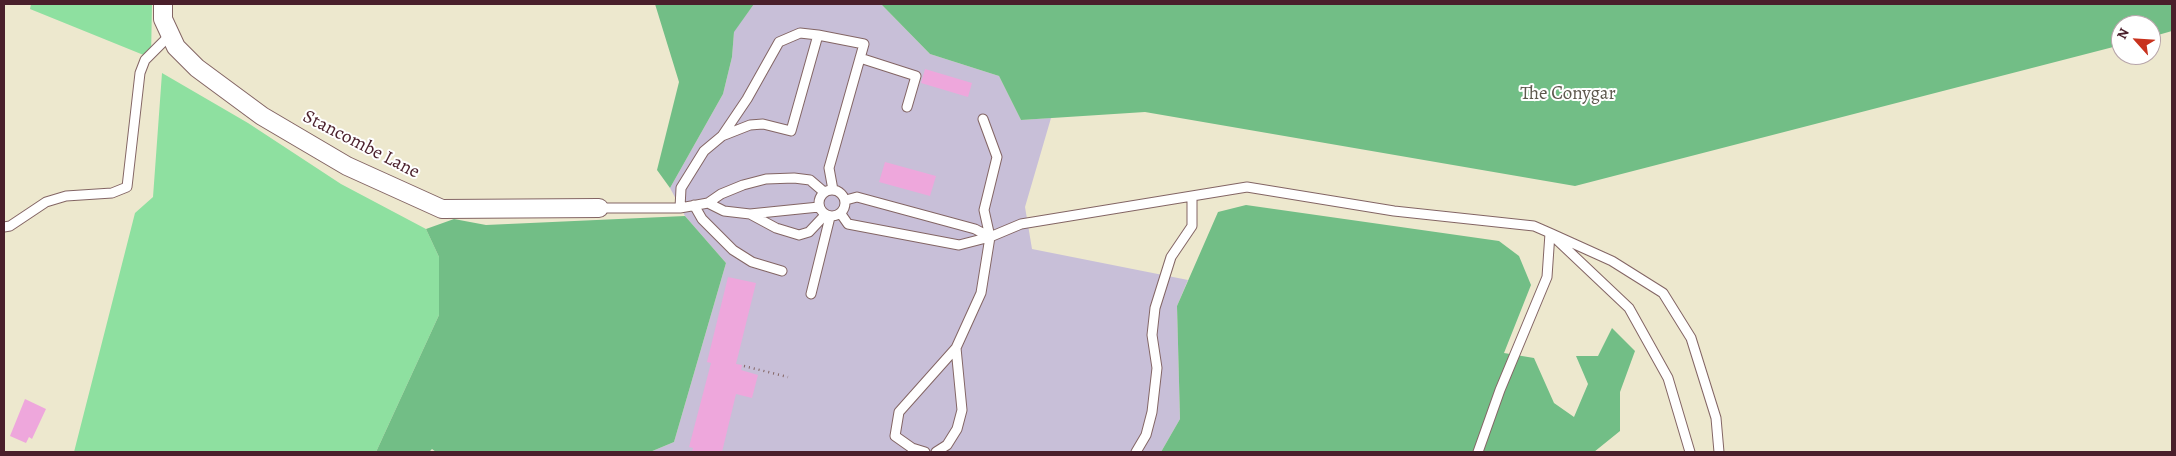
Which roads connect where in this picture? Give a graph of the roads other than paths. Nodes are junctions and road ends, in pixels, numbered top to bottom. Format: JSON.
{"nodes":[{"id":1,"x":163,"y":4,"type":"edge"},
{"id":2,"x":818,"y":35,"type":"junction"},
{"id":3,"x":170,"y":36,"type":"junction"},
{"id":4,"x":860,"y":58,"type":"junction"},
{"id":5,"x":907,"y":107,"type":"dead end"},
{"id":6,"x":983,"y":118,"type":"dead end"},
{"id":7,"x":722,"y":136,"type":"junction"},
{"id":8,"x":828,"y":191,"type":"junction"},
{"id":9,"x":1192,"y":196,"type":"junction"},
{"id":10,"x":846,"y":200,"type":"junction"},
{"id":11,"x":708,"y":203,"type":"junction"},
{"id":12,"x":694,"y":205,"type":"junction"},
{"id":13,"x":819,"y":207,"type":"junction"},
{"id":14,"x":599,"y":208,"type":"joint"},
{"id":15,"x":680,"y":208,"type":"junction"},
{"id":16,"x":750,"y":214,"type":"junction"},
{"id":17,"x":841,"y":214,"type":"junction"},
{"id":18,"x":827,"y":216,"type":"junction"},
{"id":19,"x":4,"y":227,"type":"edge"},
{"id":20,"x":1550,"y":233,"type":"junction"},
{"id":21,"x":990,"y":237,"type":"junction"},
{"id":22,"x":782,"y":271,"type":"dead end"},
{"id":23,"x":811,"y":294,"type":"dead end"},
{"id":24,"x":956,"y":348,"type":"junction"},
{"id":25,"x":925,"y":452,"type":"edge"},
{"id":26,"x":936,"y":452,"type":"edge"},
{"id":27,"x":1136,"y":452,"type":"edge"},
{"id":28,"x":1478,"y":452,"type":"edge"},
{"id":29,"x":1690,"y":452,"type":"edge"},
{"id":30,"x":1719,"y":452,"type":"edge"}],
"edges":[{"from":1,"to":3,"type":"street","name":"Stancombe Lane"},
{"from":2,"to":4,"type":"lane"},
{"from":2,"to":7,"type":"lane"},
{"from":2,"to":7,"type":"lane"},
{"from":3,"to":14,"type":"street","name":"Stancombe Lane"},
{"from":3,"to":19,"type":"lane"},
{"from":4,"to":5,"type":"lane"},
{"from":4,"to":8,"type":"lane"},
{"from":6,"to":21,"type":"lane"},
{"from":7,"to":15,"type":"lane"},
{"from":8,"to":10,"type":"lane"},
{"from":8,"to":11,"type":"lane"},
{"from":8,"to":13,"type":"lane"},
{"from":9,"to":20,"type":"lane"},
{"from":9,"to":21,"type":"lane"},
{"from":9,"to":27,"type":"lane"},
{"from":10,"to":17,"type":"lane"},
{"from":10,"to":21,"type":"lane"},
{"from":11,"to":12,"type":"lane"},
{"from":11,"to":16,"type":"lane"},
{"from":12,"to":15,"type":"lane"},
{"from":12,"to":22,"type":"lane"},
{"from":13,"to":16,"type":"lane"},
{"from":13,"to":18,"type":"lane"},
{"from":14,"to":15,"type":"lane"},
{"from":16,"to":18,"type":"lane"},
{"from":17,"to":18,"type":"lane"},
{"from":17,"to":21,"type":"lane"},
{"from":18,"to":23,"type":"lane"},
{"from":20,"to":28,"type":"lane"},
{"from":20,"to":29,"type":"lane"},
{"from":20,"to":30,"type":"lane"},
{"from":21,"to":24,"type":"lane"},
{"from":24,"to":25,"type":"lane"},
{"from":24,"to":26,"type":"lane"}]}
